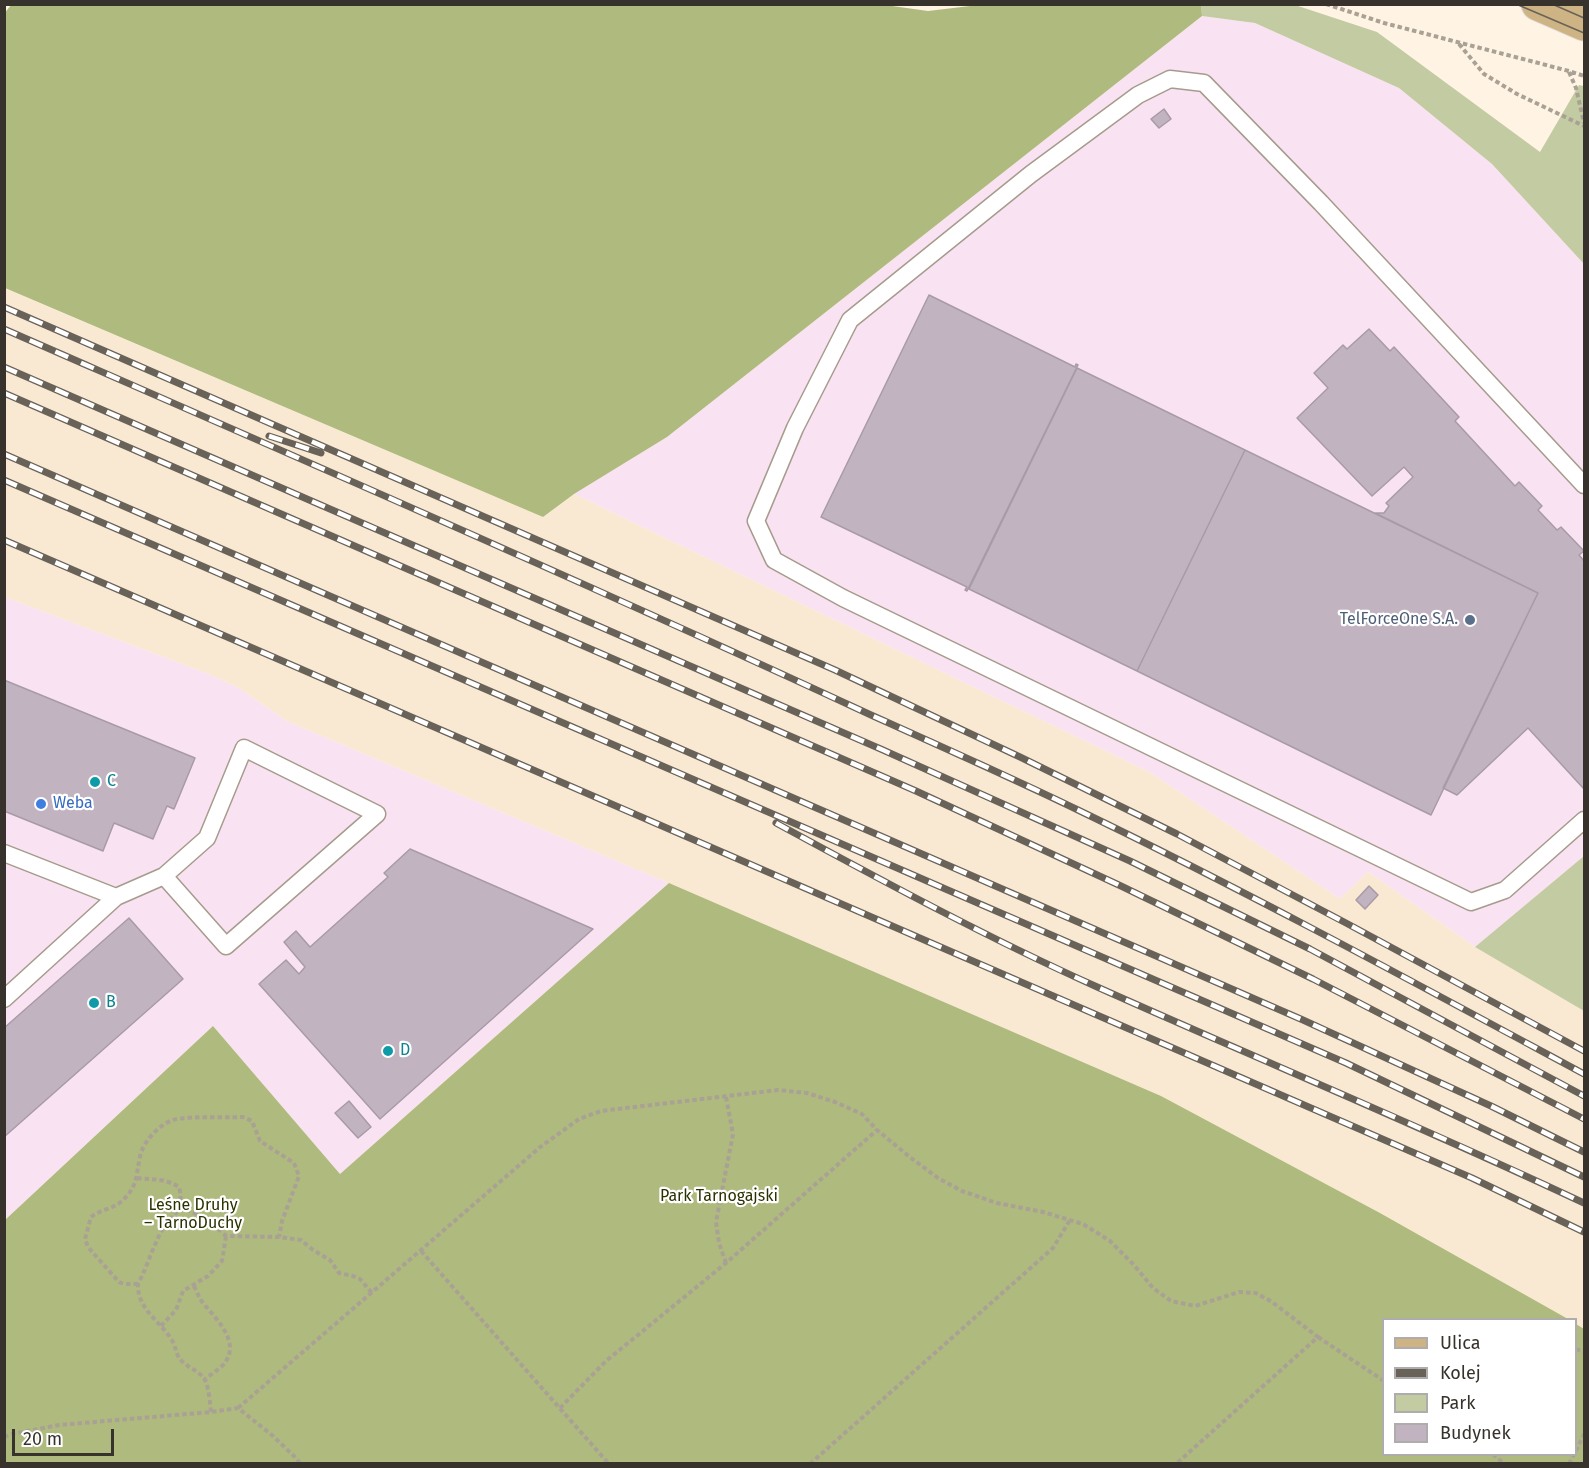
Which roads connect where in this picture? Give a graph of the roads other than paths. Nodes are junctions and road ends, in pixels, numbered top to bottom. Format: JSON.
{"nodes":[{"id":1,"x":1538,"y":4,"type":"edge"},
{"id":2,"x":1584,"y":24,"type":"edge"},
{"id":3,"x":1584,"y":485,"type":"edge"},
{"id":4,"x":1584,"y":820,"type":"edge"},
{"id":5,"x":4,"y":853,"type":"edge"},
{"id":6,"x":164,"y":876,"type":"junction"},
{"id":7,"x":116,"y":897,"type":"junction"},
{"id":8,"x":4,"y":999,"type":"edge"}],
"edges":[{"from":1,"to":2,"type":"main road"},
{"from":3,"to":4,"type":"lane"},
{"from":5,"to":7,"type":"lane"},
{"from":6,"to":6,"type":"lane"},
{"from":6,"to":7,"type":"lane"},
{"from":7,"to":8,"type":"lane"}]}
